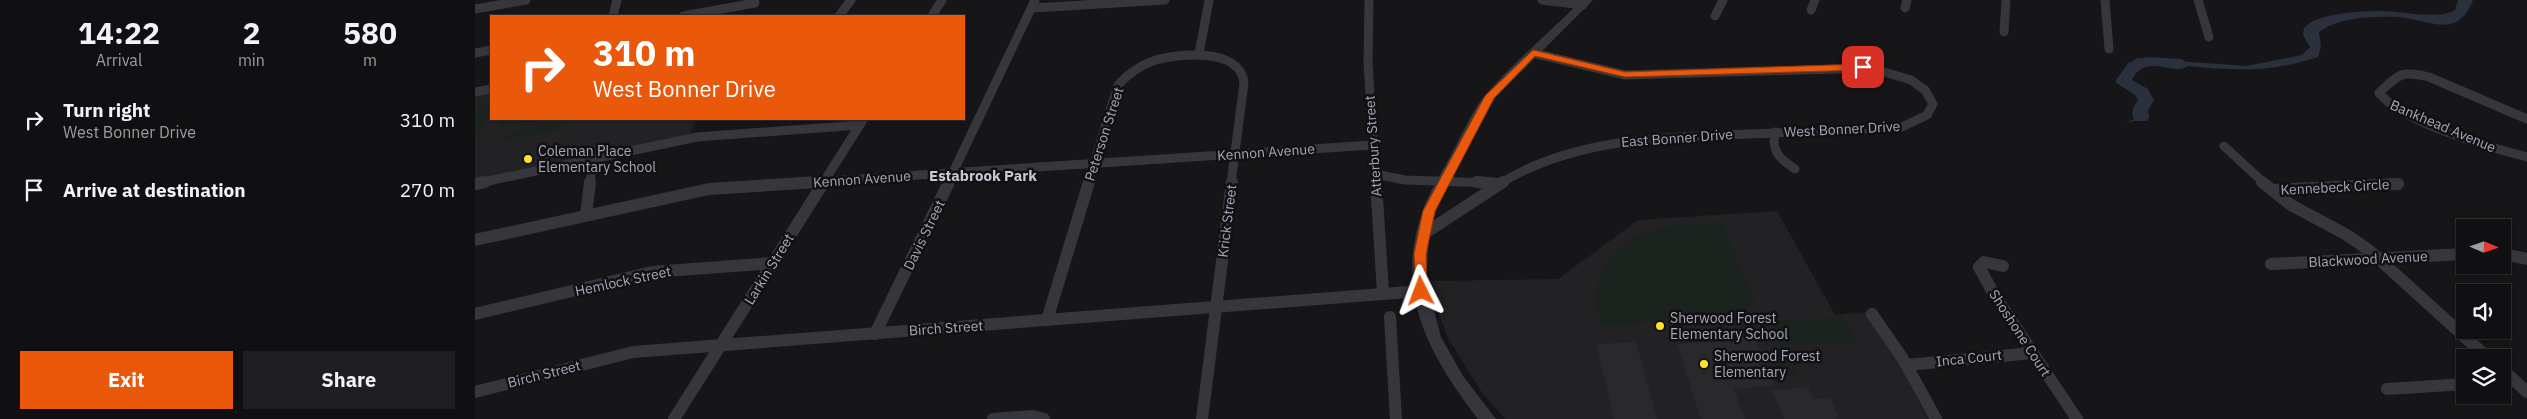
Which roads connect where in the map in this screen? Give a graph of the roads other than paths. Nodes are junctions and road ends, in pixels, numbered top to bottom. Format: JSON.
{"nodes":[{"id":1,"x":526,"y":0,"type":"edge"},
{"id":2,"x":617,"y":0,"type":"edge"},
{"id":3,"x":851,"y":0,"type":"edge"},
{"id":4,"x":942,"y":0,"type":"edge"},
{"id":5,"x":1165,"y":0,"type":"edge"},
{"id":6,"x":1209,"y":0,"type":"edge"},
{"id":7,"x":1369,"y":0,"type":"edge"},
{"id":8,"x":1543,"y":0,"type":"edge"},
{"id":9,"x":1723,"y":0,"type":"edge"},
{"id":10,"x":1815,"y":0,"type":"edge"},
{"id":11,"x":2006,"y":0,"type":"edge"},
{"id":12,"x":2105,"y":0,"type":"edge"},
{"id":13,"x":2198,"y":0,"type":"edge"},
{"id":14,"x":1585,"y":2,"type":"edge"},
{"id":15,"x":755,"y":4,"type":"dead end"},
{"id":16,"x":1033,"y":4,"type":"edge"},
{"id":17,"x":475,"y":9,"type":"edge"},
{"id":18,"x":1811,"y":10,"type":"dead end"},
{"id":19,"x":613,"y":15,"type":"edge"},
{"id":20,"x":689,"y":15,"type":"edge"},
{"id":21,"x":840,"y":15,"type":"edge"},
{"id":22,"x":933,"y":15,"type":"edge"},
{"id":23,"x":1715,"y":16,"type":"dead end"},
{"id":24,"x":2004,"y":32,"type":"dead end"},
{"id":25,"x":2209,"y":37,"type":"dead end"},
{"id":26,"x":2109,"y":49,"type":"dead end"},
{"id":27,"x":490,"y":50,"type":"edge"},
{"id":28,"x":475,"y":53,"type":"edge"},
{"id":29,"x":1533,"y":53,"type":"junction"},
{"id":30,"x":1199,"y":54,"type":"junction"},
{"id":31,"x":490,"y":89,"type":"edge"},
{"id":32,"x":475,"y":92,"type":"edge"},
{"id":33,"x":2527,"y":119,"type":"edge"},
{"id":34,"x":862,"y":122,"type":"edge"},
{"id":35,"x":1775,"y":132,"type":"junction"},
{"id":36,"x":1373,"y":145,"type":"junction"},
{"id":37,"x":2224,"y":146,"type":"dead end"},
{"id":38,"x":1235,"y":155,"type":"junction"},
{"id":39,"x":2527,"y":157,"type":"edge"},
{"id":40,"x":593,"y":159,"type":"junction"},
{"id":41,"x":1093,"y":163,"type":"junction"},
{"id":42,"x":1795,"y":169,"type":"dead end"},
{"id":43,"x":953,"y":173,"type":"junction"},
{"id":44,"x":1375,"y":174,"type":"junction"},
{"id":45,"x":1444,"y":180,"type":"junction"},
{"id":46,"x":824,"y":181,"type":"junction"},
{"id":47,"x":475,"y":184,"type":"edge"},
{"id":48,"x":1497,"y":184,"type":"junction"},
{"id":49,"x":2398,"y":184,"type":"dead end"},
{"id":50,"x":2272,"y":190,"type":"junction"},
{"id":51,"x":586,"y":215,"type":"junction"},
{"id":52,"x":1422,"y":235,"type":"junction"},
{"id":53,"x":475,"y":240,"type":"edge"},
{"id":54,"x":2456,"y":255,"type":"edge"},
{"id":55,"x":2511,"y":256,"type":"edge"},
{"id":56,"x":2379,"y":259,"type":"junction"},
{"id":57,"x":2527,"y":259,"type":"edge"},
{"id":58,"x":774,"y":262,"type":"junction"},
{"id":59,"x":2271,"y":264,"type":"dead end"},
{"id":60,"x":2003,"y":266,"type":"dead end"},
{"id":61,"x":1421,"y":291,"type":"junction"},
{"id":62,"x":1383,"y":292,"type":"junction"},
{"id":63,"x":1216,"y":307,"type":"junction"},
{"id":64,"x":475,"y":314,"type":"edge"},
{"id":65,"x":1872,"y":314,"type":"dead end"},
{"id":66,"x":1391,"y":317,"type":"dead end"},
{"id":67,"x":1047,"y":320,"type":"junction"},
{"id":68,"x":875,"y":334,"type":"junction"},
{"id":69,"x":721,"y":346,"type":"junction"},
{"id":70,"x":2478,"y":349,"type":"edge"},
{"id":71,"x":2032,"y":353,"type":"junction"},
{"id":72,"x":1907,"y":365,"type":"junction"},
{"id":73,"x":2515,"y":381,"type":"edge"},
{"id":74,"x":2456,"y":385,"type":"edge"},
{"id":75,"x":2387,"y":389,"type":"dead end"},
{"id":76,"x":475,"y":392,"type":"edge"},
{"id":77,"x":2527,"y":392,"type":"edge"},
{"id":78,"x":674,"y":419,"type":"edge"},
{"id":79,"x":993,"y":419,"type":"edge"},
{"id":80,"x":1043,"y":419,"type":"edge"},
{"id":81,"x":1203,"y":419,"type":"edge"},
{"id":82,"x":1396,"y":419,"type":"edge"},
{"id":83,"x":1487,"y":419,"type":"edge"},
{"id":84,"x":1936,"y":419,"type":"edge"},
{"id":85,"x":2077,"y":419,"type":"edge"}],
"edges":[{"from":1,"to":17,"type":"street"},
{"from":2,"to":19,"type":"street"},
{"from":3,"to":21,"type":"street"},
{"from":4,"to":22,"type":"street"},
{"from":5,"to":16,"type":"street"},
{"from":6,"to":30,"type":"street"},
{"from":7,"to":36,"type":"street","name":"Atterbury Street"},
{"from":8,"to":14,"type":"street"},
{"from":9,"to":23,"type":"street"},
{"from":10,"to":18,"type":"street"},
{"from":11,"to":24,"type":"street"},
{"from":12,"to":26,"type":"street"},
{"from":13,"to":25,"type":"street"},
{"from":14,"to":29,"type":"street"},
{"from":15,"to":20,"type":"street"},
{"from":16,"to":43,"type":"street","name":"Davis Street"},
{"from":27,"to":28,"type":"street"},
{"from":29,"to":35,"type":"street","name":"West Bonner Drive"},
{"from":29,"to":45,"type":"street"},
{"from":30,"to":38,"type":"street","name":"Krick Street"},
{"from":30,"to":41,"type":"street","name":"Peterson Street"},
{"from":31,"to":32,"type":"street"},
{"from":33,"to":39,"type":"street","name":"Bankhead Avenue"},
{"from":34,"to":40,"type":"street"},
{"from":34,"to":46,"type":"street","name":"Larkin Street"},
{"from":35,"to":42,"type":"street"},
{"from":35,"to":48,"type":"street","name":"East Bonner Drive"},
{"from":36,"to":38,"type":"street","name":"Kennon Avenue"},
{"from":36,"to":44,"type":"street","name":"Atterbury Street"},
{"from":37,"to":50,"type":"street"},
{"from":38,"to":41,"type":"street","name":"Kennon Avenue"},
{"from":38,"to":63,"type":"street","name":"Krick Street"},
{"from":40,"to":47,"type":"street"},
{"from":40,"to":51,"type":"street"},
{"from":41,"to":43,"type":"street","name":"Kennon Avenue"},
{"from":41,"to":67,"type":"street","name":"Peterson Street"},
{"from":43,"to":46,"type":"street","name":"Kennon Avenue"},
{"from":43,"to":68,"type":"street","name":"Davis Street"},
{"from":44,"to":45,"type":"street"},
{"from":44,"to":62,"type":"street","name":"Atterbury Street"},
{"from":45,"to":48,"type":"street"},
{"from":45,"to":52,"type":"street"},
{"from":46,"to":51,"type":"street","name":"Kennon Avenue"},
{"from":46,"to":58,"type":"street","name":"Larkin Street"},
{"from":48,"to":52,"type":"street","name":"East Bonner Drive"},
{"from":49,"to":50,"type":"street","name":"Kennebeck Circle"},
{"from":50,"to":56,"type":"street"},
{"from":51,"to":53,"type":"street","name":"Kennon Avenue"},
{"from":52,"to":61,"type":"street"},
{"from":54,"to":56,"type":"street","name":"Blackwood Avenue"},
{"from":55,"to":57,"type":"street"},
{"from":56,"to":59,"type":"street","name":"Blackwood Avenue"},
{"from":56,"to":70,"type":"street"},
{"from":58,"to":64,"type":"street","name":"Hemlock Street"},
{"from":58,"to":69,"type":"street","name":"Larkin Street"},
{"from":60,"to":71,"type":"street","name":"Shoshone Court"},
{"from":61,"to":62,"type":"street","name":"Birch Street"},
{"from":61,"to":83,"type":"street"},
{"from":62,"to":63,"type":"street","name":"Birch Street"},
{"from":63,"to":67,"type":"street","name":"Birch Street"},
{"from":63,"to":81,"type":"street","name":"Krick Street"},
{"from":65,"to":72,"type":"street"},
{"from":66,"to":82,"type":"street"},
{"from":67,"to":68,"type":"street","name":"Birch Street"},
{"from":68,"to":69,"type":"street","name":"Birch Street"},
{"from":69,"to":76,"type":"street","name":"Birch Street"},
{"from":69,"to":78,"type":"street","name":"Larkin Street"},
{"from":71,"to":72,"type":"street","name":"Inca Court"},
{"from":71,"to":85,"type":"street","name":"Shoshone Court"},
{"from":72,"to":84,"type":"street"},
{"from":73,"to":77,"type":"street"},
{"from":74,"to":75,"type":"street"},
{"from":79,"to":80,"type":"street"}]}
